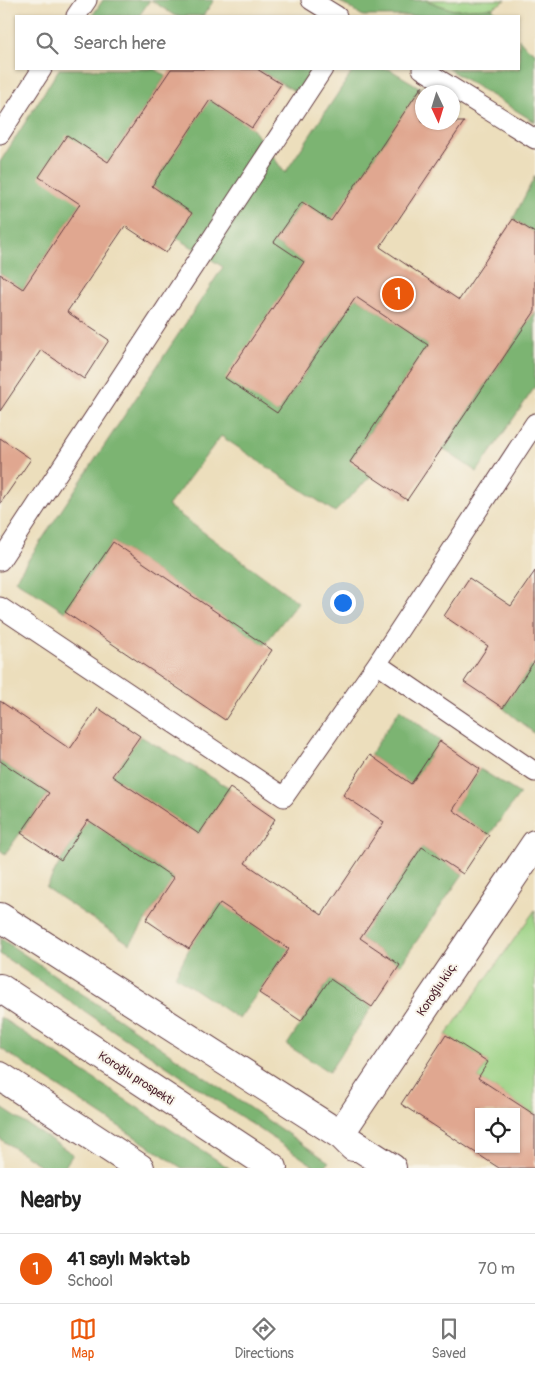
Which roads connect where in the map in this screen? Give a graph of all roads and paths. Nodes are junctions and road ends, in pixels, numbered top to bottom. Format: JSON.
{"nodes":[{"id":1,"x":87,"y":0,"type":"edge"},
{"id":2,"x":310,"y":0,"type":"edge"},
{"id":3,"x":77,"y":15,"type":"edge"},
{"id":4,"x":335,"y":15,"type":"edge"},
{"id":5,"x":41,"y":70,"type":"edge"},
{"id":6,"x":322,"y":70,"type":"edge"},
{"id":7,"x":424,"y":70,"type":"edge"},
{"id":8,"x":0,"y":134,"type":"edge"},
{"id":9,"x":535,"y":138,"type":"edge"},
{"id":10,"x":535,"y":423,"type":"edge"},
{"id":11,"x":0,"y":561,"type":"edge"},
{"id":12,"x":0,"y":607,"type":"edge"},
{"id":13,"x":377,"y":664,"type":"junction"},
{"id":14,"x":535,"y":772,"type":"edge"},
{"id":15,"x":535,"y":844,"type":"edge"},
{"id":16,"x":0,"y":917,"type":"edge"},
{"id":17,"x":0,"y":988,"type":"edge"},
{"id":18,"x":0,"y":1076,"type":"edge"},
{"id":19,"x":340,"y":1134,"type":"junction"},
{"id":20,"x":140,"y":1168,"type":"edge"},
{"id":21,"x":272,"y":1168,"type":"edge"},
{"id":22,"x":373,"y":1168,"type":"edge"},
{"id":23,"x":392,"y":1168,"type":"edge"}],
"edges":[{"from":1,"to":3,"type":"lane"},
{"from":2,"to":4,"type":"lane"},
{"from":5,"to":8,"type":"lane"},
{"from":6,"to":11,"type":"lane"},
{"from":7,"to":9,"type":"lane"},
{"from":10,"to":13,"type":"lane"},
{"from":12,"to":13,"type":"lane"},
{"from":13,"to":14,"type":"lane"},
{"from":15,"to":19,"type":"street","name":"Koroğlu küç."},
{"from":16,"to":19,"type":"street"},
{"from":17,"to":21,"type":"street","name":"Koroğlu prospekti"},
{"from":18,"to":20,"type":"street"},
{"from":19,"to":22,"type":"street"},
{"from":19,"to":23,"type":"street"}]}
